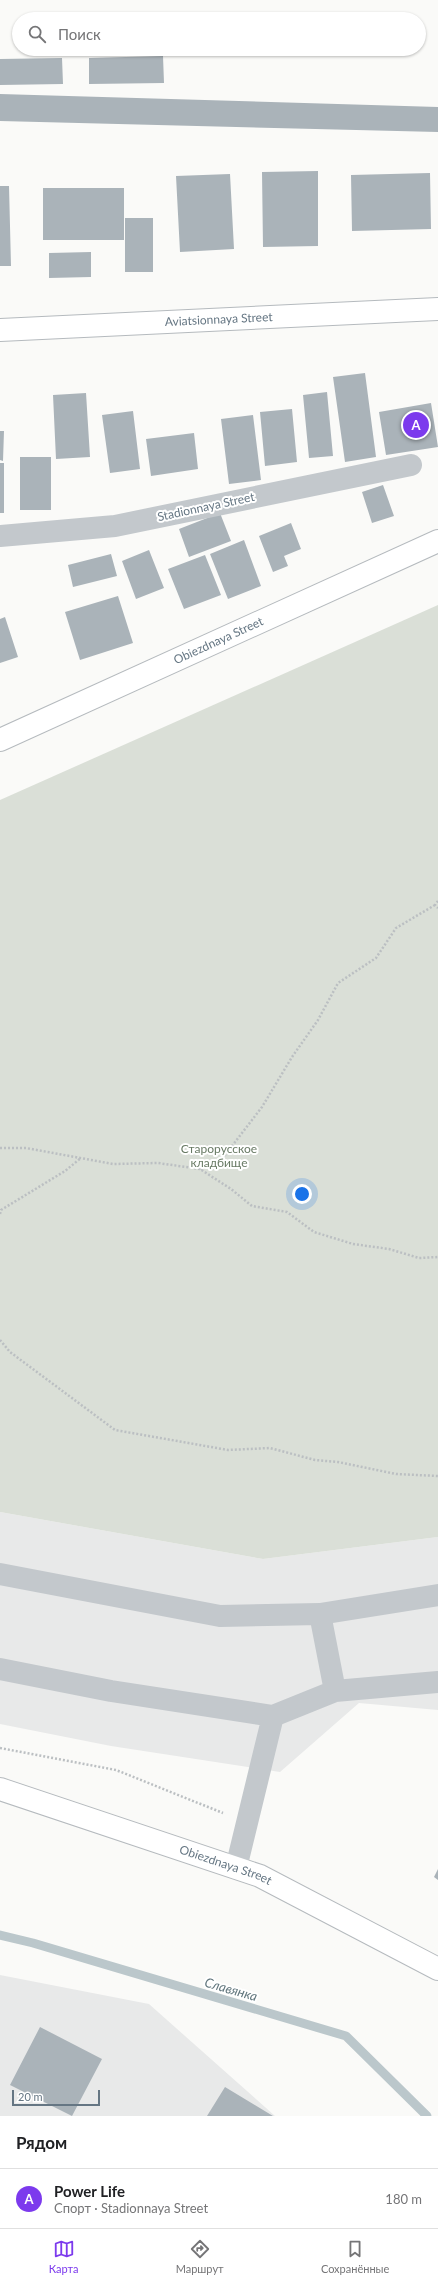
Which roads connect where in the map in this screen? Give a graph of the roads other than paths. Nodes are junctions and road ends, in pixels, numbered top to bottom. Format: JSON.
{"nodes":[{"id":1,"x":438,"y":308,"type":"edge"},
{"id":2,"x":0,"y":330,"type":"edge"},
{"id":3,"x":411,"y":465,"type":"dead end"},
{"id":4,"x":0,"y":536,"type":"edge"},
{"id":5,"x":438,"y":541,"type":"edge"},
{"id":6,"x":0,"y":740,"type":"edge"},
{"id":7,"x":0,"y":1574,"type":"edge"},
{"id":8,"x":438,"y":1595,"type":"edge"},
{"id":9,"x":320,"y":1614,"type":"junction"},
{"id":10,"x":0,"y":1669,"type":"edge"},
{"id":11,"x":438,"y":1682,"type":"edge"},
{"id":12,"x":335,"y":1691,"type":"junction"},
{"id":13,"x":273,"y":1716,"type":"junction"},
{"id":14,"x":0,"y":1789,"type":"edge"},
{"id":15,"x":236,"y":1868,"type":"junction"},
{"id":16,"x":438,"y":1970,"type":"edge"}],
"edges":[{"from":1,"to":2,"type":"main road","name":"Aviatsionnaya Street"},
{"from":3,"to":4,"type":"street","name":"Stadionnaya Street"},
{"from":5,"to":6,"type":"main road","name":"Obiezdnaya Street"},
{"from":7,"to":9,"type":"street"},
{"from":8,"to":9,"type":"street"},
{"from":9,"to":12,"type":"street"},
{"from":10,"to":13,"type":"street"},
{"from":11,"to":12,"type":"street"},
{"from":12,"to":13,"type":"street"},
{"from":13,"to":15,"type":"street"},
{"from":14,"to":15,"type":"main road","name":"Obiezdnaya Street"},
{"from":15,"to":16,"type":"main road","name":"Obiezdnaya Street"}]}
